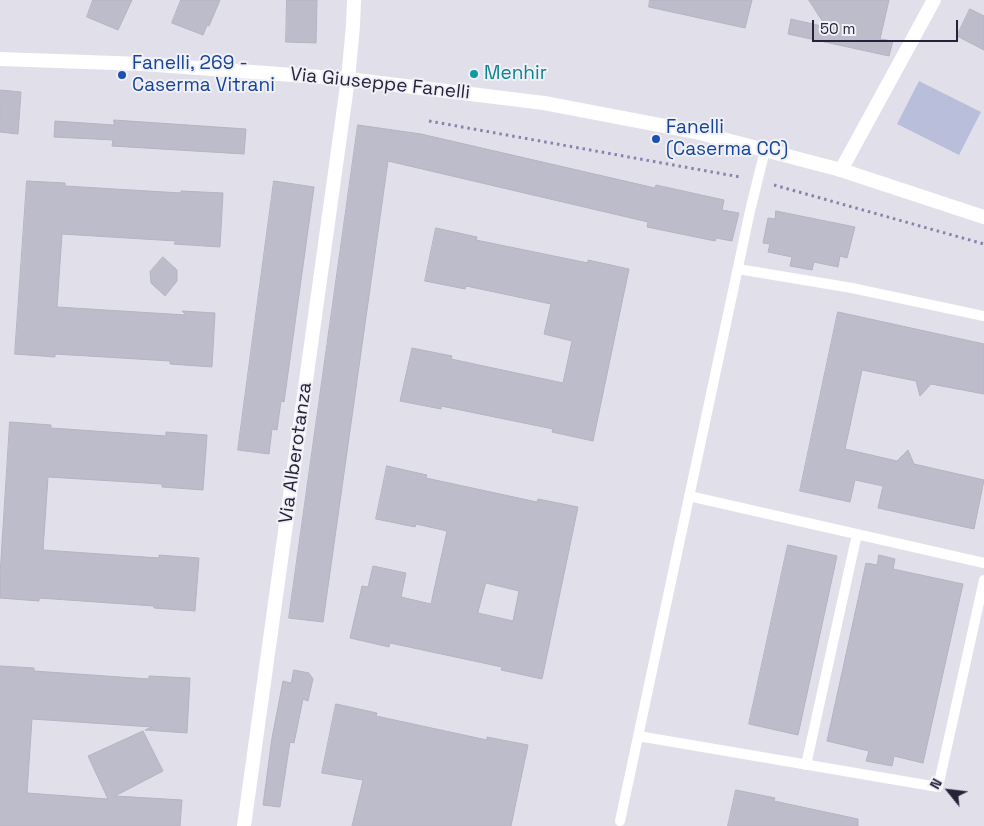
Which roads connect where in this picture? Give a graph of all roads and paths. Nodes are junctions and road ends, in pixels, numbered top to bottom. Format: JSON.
{"nodes":[{"id":1,"x":354,"y":0,"type":"edge"},
{"id":2,"x":934,"y":0,"type":"edge"},
{"id":3,"x":0,"y":59,"type":"edge"},
{"id":4,"x":348,"y":79,"type":"junction"},
{"id":5,"x":429,"y":121,"type":"dead end"},
{"id":6,"x":765,"y":150,"type":"junction"},
{"id":7,"x":841,"y":170,"type":"junction"},
{"id":8,"x":740,"y":177,"type":"dead end"},
{"id":9,"x":774,"y":185,"type":"dead end"},
{"id":10,"x":984,"y":217,"type":"edge"},
{"id":11,"x":984,"y":244,"type":"edge"},
{"id":12,"x":738,"y":269,"type":"junction"},
{"id":13,"x":984,"y":316,"type":"edge"},
{"id":14,"x":689,"y":496,"type":"junction"},
{"id":15,"x":857,"y":534,"type":"junction"},
{"id":16,"x":984,"y":563,"type":"edge"},
{"id":17,"x":984,"y":580,"type":"edge"},
{"id":18,"x":638,"y":736,"type":"junction"},
{"id":19,"x":806,"y":765,"type":"junction"},
{"id":20,"x":620,"y":821,"type":"dead end"},
{"id":21,"x":244,"y":826,"type":"edge"}],
"edges":[{"from":1,"to":4,"type":"street","name":"Via Alberotanza"},
{"from":2,"to":7,"type":"street"},
{"from":3,"to":4,"type":"street","name":"Via Giuseppe Fanelli"},
{"from":4,"to":6,"type":"street","name":"Via Giuseppe Fanelli"},
{"from":4,"to":21,"type":"street","name":"Via Alberotanza"},
{"from":5,"to":8,"type":"path"},
{"from":6,"to":7,"type":"street","name":"Via Giuseppe Fanelli"},
{"from":6,"to":12,"type":"lane"},
{"from":7,"to":10,"type":"street","name":"Via Giuseppe Fanelli"},
{"from":9,"to":11,"type":"path"},
{"from":12,"to":13,"type":"lane"},
{"from":12,"to":14,"type":"lane"},
{"from":14,"to":15,"type":"lane"},
{"from":14,"to":18,"type":"lane"},
{"from":15,"to":16,"type":"lane"},
{"from":15,"to":19,"type":"lane"},
{"from":17,"to":19,"type":"lane"},
{"from":18,"to":19,"type":"lane"},
{"from":18,"to":20,"type":"lane"}]}
